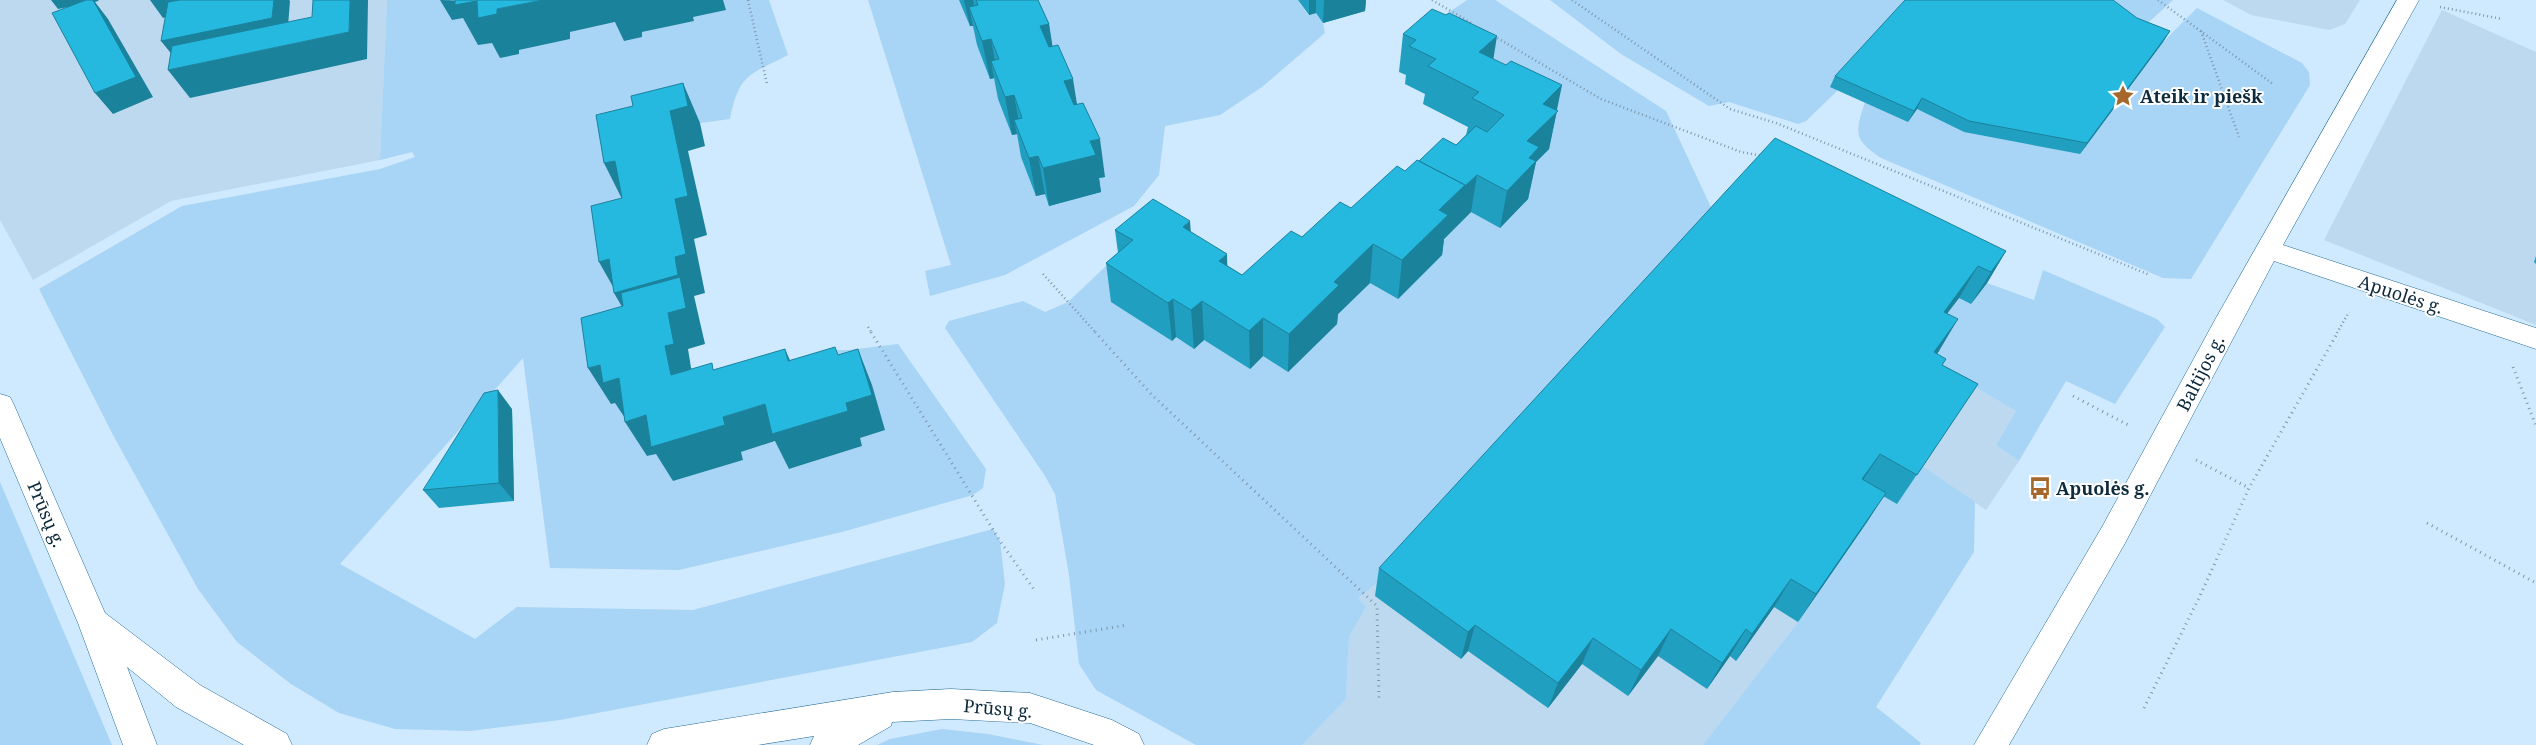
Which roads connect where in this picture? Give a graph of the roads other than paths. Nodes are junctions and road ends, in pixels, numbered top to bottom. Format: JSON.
{"nodes":[{"id":1,"x":2408,"y":0,"type":"edge"},
{"id":2,"x":2266,"y":249,"type":"junction"},
{"id":3,"x":2536,"y":340,"type":"edge"},
{"id":4,"x":0,"y":405,"type":"edge"},
{"id":5,"x":94,"y":623,"type":"junction"},
{"id":6,"x":893,"y":707,"type":"junction"},
{"id":7,"x":140,"y":745,"type":"edge"},
{"id":8,"x":275,"y":745,"type":"edge"},
{"id":9,"x":664,"y":745,"type":"edge"},
{"id":10,"x":827,"y":745,"type":"edge"},
{"id":11,"x":1127,"y":745,"type":"edge"},
{"id":12,"x":1991,"y":745,"type":"edge"}],
"edges":[{"from":1,"to":2,"type":"main road","name":"Baltijos g."},
{"from":2,"to":3,"type":"main road","name":"Apuolės g."},
{"from":2,"to":12,"type":"main road","name":"Baltijos g."},
{"from":4,"to":5,"type":"main road","name":"Prūsų g."},
{"from":5,"to":7,"type":"main road","name":"Prūsų g."},
{"from":5,"to":8,"type":"main road","name":"Prūsų g."},
{"from":6,"to":9,"type":"main road","name":"Prūsų g."},
{"from":6,"to":10,"type":"main road","name":"Prūsų g."},
{"from":6,"to":11,"type":"main road","name":"Prūsų g."}]}
